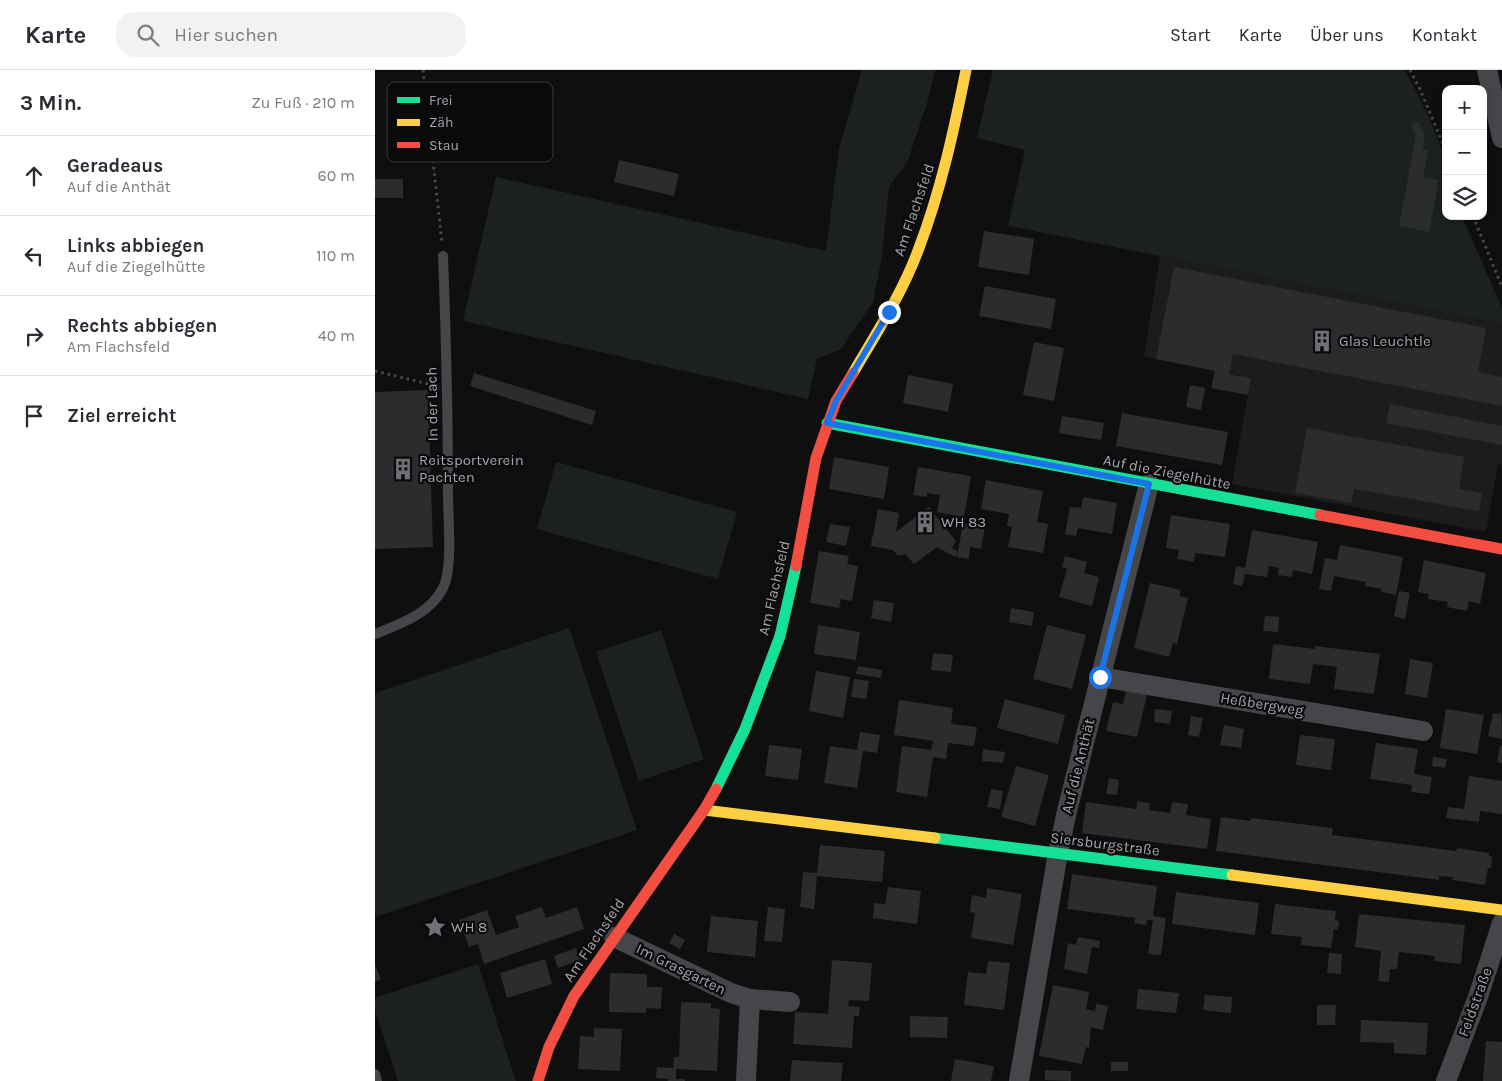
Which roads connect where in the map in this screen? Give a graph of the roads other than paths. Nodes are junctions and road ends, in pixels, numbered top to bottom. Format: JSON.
{"nodes":[{"id":1,"x":966,"y":70,"type":"edge"},
{"id":2,"x":1487,"y":70,"type":"edge"},
{"id":3,"x":1502,"y":138,"type":"edge"},
{"id":4,"x":443,"y":256,"type":"road end"},
{"id":5,"x":827,"y":423,"type":"junction"},
{"id":6,"x":1149,"y":484,"type":"junction"},
{"id":7,"x":1502,"y":549,"type":"edge"},
{"id":8,"x":375,"y":634,"type":"edge"},
{"id":9,"x":1100,"y":677,"type":"junction"},
{"id":10,"x":1423,"y":731,"type":"dead end"},
{"id":11,"x":704,"y":810,"type":"junction"},
{"id":12,"x":1058,"y":853,"type":"junction"},
{"id":13,"x":1502,"y":910,"type":"edge"},
{"id":14,"x":1502,"y":923,"type":"edge"},
{"id":15,"x":614,"y":937,"type":"junction"},
{"id":16,"x":750,"y":999,"type":"junction"},
{"id":17,"x":790,"y":1002,"type":"dead end"},
{"id":18,"x":375,"y":1074,"type":"edge"},
{"id":19,"x":377,"y":1081,"type":"edge"},
{"id":20,"x":539,"y":1081,"type":"edge"},
{"id":21,"x":745,"y":1081,"type":"edge"},
{"id":22,"x":1019,"y":1081,"type":"edge"},
{"id":23,"x":1446,"y":1081,"type":"edge"}],
"edges":[{"from":1,"to":5,"type":"street","name":"Am Flachsfeld"},
{"from":2,"to":3,"type":"street"},
{"from":4,"to":8,"type":"lane","name":"In der Lach"},
{"from":5,"to":6,"type":"street","name":"Auf die Ziegelhütte"},
{"from":5,"to":11,"type":"street","name":"Am Flachsfeld"},
{"from":6,"to":7,"type":"street","name":"Auf die Ziegelhütte"},
{"from":6,"to":9,"type":"street","name":"Auf die Anthät"},
{"from":9,"to":10,"type":"street","name":"Heßbergweg"},
{"from":9,"to":12,"type":"street","name":"Auf die Anthät"},
{"from":11,"to":12,"type":"street","name":"Siersburgstraße"},
{"from":11,"to":15,"type":"street","name":"Am Flachsfeld"},
{"from":12,"to":13,"type":"street","name":"Siersburgstraße"},
{"from":12,"to":22,"type":"street","name":"Auf die Anthät"},
{"from":14,"to":23,"type":"street","name":"Feldstraße"},
{"from":15,"to":16,"type":"street","name":"Im Grasgarten"},
{"from":15,"to":20,"type":"street","name":"Am Flachsfeld"},
{"from":16,"to":17,"type":"street","name":"Im Grasgarten"},
{"from":16,"to":21,"type":"street"},
{"from":18,"to":19,"type":"lane"}]}
